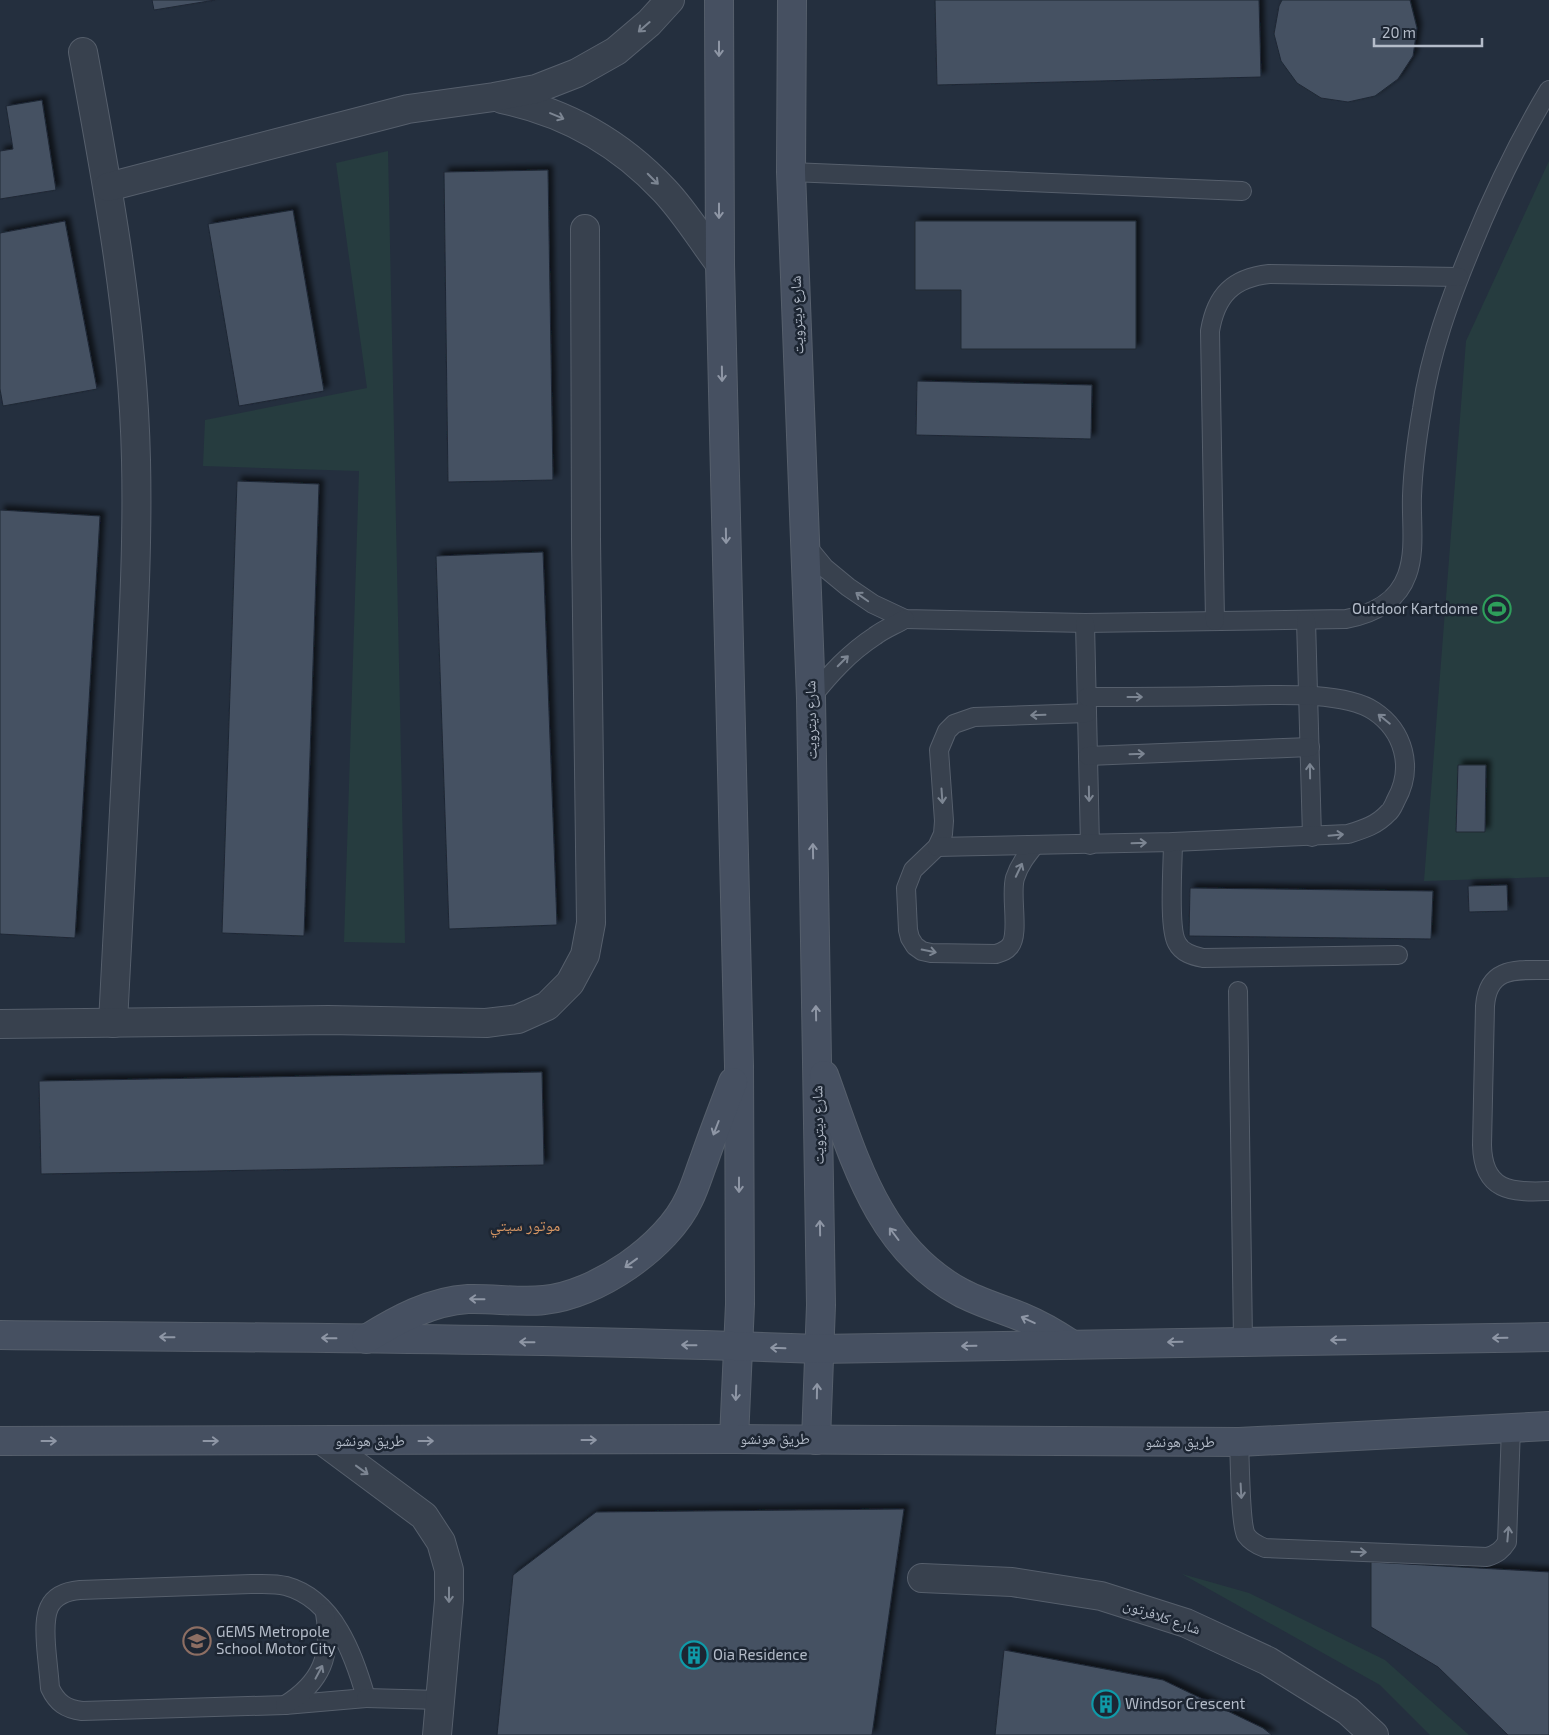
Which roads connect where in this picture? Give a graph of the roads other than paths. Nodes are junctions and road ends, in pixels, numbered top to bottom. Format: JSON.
{"nodes":[{"id":1,"x":670,"y":0,"type":"edge"},
{"id":2,"x":718,"y":0,"type":"edge"},
{"id":3,"x":792,"y":0,"type":"edge"},
{"id":4,"x":83,"y":52,"type":"dead end"},
{"id":5,"x":1549,"y":90,"type":"edge"},
{"id":6,"x":494,"y":97,"type":"junction"},
{"id":7,"x":791,"y":172,"type":"junction"},
{"id":8,"x":108,"y":187,"type":"junction"},
{"id":9,"x":1242,"y":191,"type":"dead end"},
{"id":10,"x":585,"y":229,"type":"dead end"},
{"id":11,"x":720,"y":264,"type":"junction"},
{"id":12,"x":1459,"y":277,"type":"junction"},
{"id":13,"x":806,"y":545,"type":"junction"},
{"id":14,"x":906,"y":619,"type":"junction"},
{"id":15,"x":1306,"y":620,"type":"junction"},
{"id":16,"x":1215,"y":621,"type":"junction"},
{"id":17,"x":1085,"y":623,"type":"junction"},
{"id":18,"x":1309,"y":695,"type":"junction"},
{"id":19,"x":811,"y":698,"type":"junction"},
{"id":20,"x":1087,"y":705,"type":"junction"},
{"id":21,"x":1310,"y":746,"type":"junction"},
{"id":22,"x":1088,"y":756,"type":"junction"},
{"id":23,"x":1312,"y":837,"type":"junction"},
{"id":24,"x":1173,"y":842,"type":"junction"},
{"id":25,"x":1090,"y":845,"type":"junction"},
{"id":26,"x":1036,"y":846,"type":"junction"},
{"id":27,"x":937,"y":847,"type":"junction"},
{"id":28,"x":1398,"y":955,"type":"dead end"},
{"id":29,"x":1549,"y":970,"type":"edge"},
{"id":30,"x":1238,"y":991,"type":"dead end"},
{"id":31,"x":113,"y":1023,"type":"junction"},
{"id":32,"x":0,"y":1024,"type":"edge"},
{"id":33,"x":817,"y":1056,"type":"junction"},
{"id":34,"x":739,"y":1066,"type":"junction"},
{"id":35,"x":1549,"y":1192,"type":"edge"},
{"id":36,"x":0,"y":1335,"type":"edge"},
{"id":37,"x":1549,"y":1337,"type":"edge"},
{"id":38,"x":366,"y":1339,"type":"junction"},
{"id":39,"x":1243,"y":1342,"type":"junction"},
{"id":40,"x":1071,"y":1344,"type":"junction"},
{"id":41,"x":738,"y":1346,"type":"junction"},
{"id":42,"x":818,"y":1349,"type":"junction"},
{"id":43,"x":1549,"y":1426,"type":"edge"},
{"id":44,"x":1511,"y":1427,"type":"junction"},
{"id":45,"x":734,"y":1439,"type":"junction"},
{"id":46,"x":816,"y":1440,"type":"junction"},
{"id":47,"x":0,"y":1441,"type":"edge"},
{"id":48,"x":323,"y":1441,"type":"junction"},
{"id":49,"x":1239,"y":1442,"type":"junction"},
{"id":50,"x":922,"y":1578,"type":"dead end"},
{"id":51,"x":325,"y":1612,"type":"junction"},
{"id":52,"x":366,"y":1698,"type":"junction"},
{"id":53,"x":440,"y":1700,"type":"junction"},
{"id":54,"x":284,"y":1705,"type":"junction"},
{"id":55,"x":437,"y":1735,"type":"edge"},
{"id":56,"x":1374,"y":1735,"type":"edge"}],
"edges":[{"from":1,"to":6,"type":"street","one_way":true},
{"from":2,"to":11,"type":"street","one_way":true},
{"from":3,"to":7,"type":"street","name":"شارع ديترويت"},
{"from":4,"to":8,"type":"street"},
{"from":5,"to":12,"type":"lane"},
{"from":6,"to":8,"type":"street"},
{"from":6,"to":11,"type":"street","one_way":true},
{"from":7,"to":9,"type":"lane"},
{"from":7,"to":13,"type":"street","name":"شارع ديترويت"},
{"from":8,"to":31,"type":"street"},
{"from":10,"to":31,"type":"street"},
{"from":11,"to":34,"type":"street","one_way":true},
{"from":12,"to":15,"type":"lane"},
{"from":12,"to":16,"type":"lane"},
{"from":14,"to":13,"type":"lane","one_way":true},
{"from":13,"to":19,"type":"street","name":"شارع ديترويت"},
{"from":14,"to":17,"type":"lane"},
{"from":19,"to":14,"type":"lane","one_way":true},
{"from":15,"to":16,"type":"lane"},
{"from":15,"to":18,"type":"lane"},
{"from":16,"to":17,"type":"lane"},
{"from":17,"to":20,"type":"lane"},
{"from":20,"to":18,"type":"lane","one_way":true},
{"from":18,"to":21,"type":"lane"},
{"from":23,"to":18,"type":"lane","one_way":true},
{"from":33,"to":19,"type":"street","name":"شارع ديترويت","one_way":true},
{"from":20,"to":22,"type":"lane"},
{"from":20,"to":27,"type":"lane","one_way":true},
{"from":22,"to":21,"type":"lane","one_way":true},
{"from":23,"to":21,"type":"lane","one_way":true},
{"from":22,"to":25,"type":"lane","one_way":true},
{"from":23,"to":24,"type":"lane"},
{"from":25,"to":24,"type":"lane","one_way":true},
{"from":24,"to":28,"type":"lane"},
{"from":25,"to":26,"type":"lane"},
{"from":26,"to":27,"type":"lane"},
{"from":27,"to":26,"type":"lane","one_way":true},
{"from":29,"to":35,"type":"lane"},
{"from":30,"to":39,"type":"lane"},
{"from":31,"to":32,"type":"street"},
{"from":40,"to":33,"type":"street","one_way":true},
{"from":42,"to":33,"type":"street","name":"شارع ديترويت","one_way":true},
{"from":34,"to":38,"type":"street","one_way":true},
{"from":34,"to":41,"type":"street","one_way":true},
{"from":38,"to":36,"type":"street","one_way":true},
{"from":37,"to":39,"type":"street","one_way":true},
{"from":41,"to":38,"type":"street","one_way":true},
{"from":39,"to":40,"type":"street","one_way":true},
{"from":40,"to":42,"type":"street","one_way":true},
{"from":42,"to":41,"type":"street","one_way":true},
{"from":41,"to":45,"type":"street","one_way":true},
{"from":46,"to":42,"type":"street","name":"شارع ديترويت","one_way":true},
{"from":43,"to":44,"type":"street","name":"طريق هونشو"},
{"from":44,"to":49,"type":"street","name":"طريق هونشو"},
{"from":49,"to":44,"type":"lane","one_way":true},
{"from":45,"to":46,"type":"street","name":"طريق هونشو"},
{"from":48,"to":45,"type":"street","name":"طريق هونشو","one_way":true},
{"from":46,"to":49,"type":"street","name":"طريق هونشو"},
{"from":47,"to":48,"type":"street","name":"طريق هونشو","one_way":true},
{"from":48,"to":53,"type":"street","one_way":true},
{"from":50,"to":56,"type":"street","name":"شارع كلافرتون"},
{"from":51,"to":52,"type":"lane"},
{"from":54,"to":51,"type":"lane","one_way":true},
{"from":51,"to":54,"type":"lane"},
{"from":52,"to":53,"type":"lane"},
{"from":52,"to":54,"type":"lane"},
{"from":53,"to":55,"type":"street"}]}
